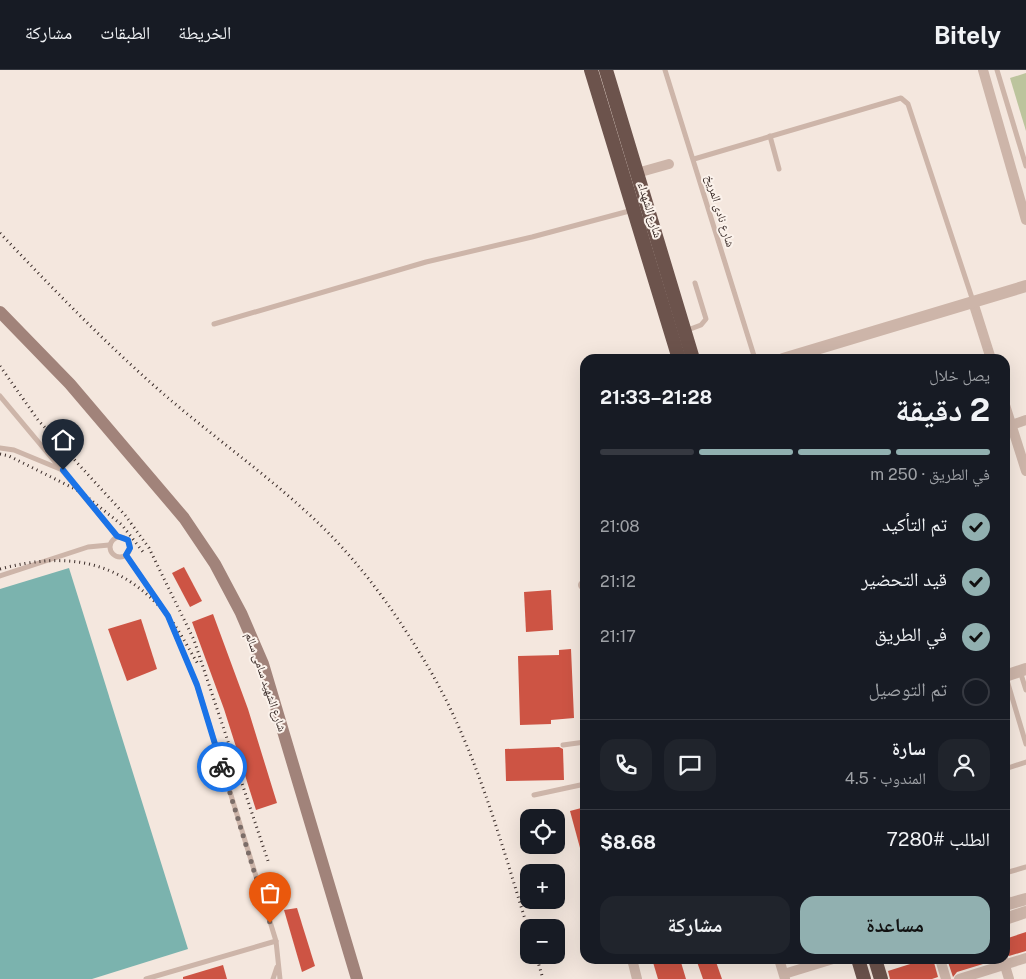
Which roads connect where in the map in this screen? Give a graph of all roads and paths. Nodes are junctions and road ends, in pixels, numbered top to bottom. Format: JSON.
{"nodes":[{"id":1,"x":592,"y":70,"type":"edge"},
{"id":2,"x":606,"y":70,"type":"edge"},
{"id":3,"x":665,"y":70,"type":"edge"},
{"id":4,"x":983,"y":70,"type":"edge"},
{"id":5,"x":996,"y":70,"type":"edge"},
{"id":6,"x":770,"y":136,"type":"junction"},
{"id":7,"x":694,"y":159,"type":"junction"},
{"id":8,"x":669,"y":164,"type":"dead end"},
{"id":9,"x":1026,"y":166,"type":"edge"},
{"id":10,"x":779,"y":169,"type":"dead end"},
{"id":11,"x":637,"y":173,"type":"junction"},
{"id":12,"x":634,"y":210,"type":"junction"},
{"id":13,"x":1026,"y":220,"type":"edge"},
{"id":14,"x":695,"y":282,"type":"dead end"},
{"id":15,"x":1026,"y":286,"type":"edge"},
{"id":16,"x":973,"y":302,"type":"junction"},
{"id":17,"x":0,"y":312,"type":"edge"},
{"id":18,"x":214,"y":324,"type":"dead end"},
{"id":19,"x":684,"y":331,"type":"junction"},
{"id":20,"x":677,"y":354,"type":"edge"},
{"id":21,"x":691,"y":354,"type":"edge"},
{"id":22,"x":753,"y":354,"type":"edge"},
{"id":23,"x":800,"y":354,"type":"edge"},
{"id":24,"x":989,"y":354,"type":"edge"},
{"id":25,"x":0,"y":396,"type":"edge"},
{"id":26,"x":1026,"y":420,"type":"edge"},
{"id":27,"x":1010,"y":425,"type":"edge"},
{"id":28,"x":1010,"y":431,"type":"edge"},
{"id":29,"x":0,"y":448,"type":"edge"},
{"id":30,"x":63,"y":470,"type":"junction"},
{"id":31,"x":1026,"y":471,"type":"edge"},
{"id":32,"x":117,"y":536,"type":"junction"},
{"id":33,"x":109,"y":545,"type":"junction"},
{"id":34,"x":126,"y":555,"type":"junction"},
{"id":35,"x":0,"y":576,"type":"edge"},
{"id":36,"x":1023,"y":670,"type":"edge"},
{"id":37,"x":1010,"y":674,"type":"edge"},
{"id":38,"x":1026,"y":690,"type":"edge"},
{"id":39,"x":1010,"y":692,"type":"edge"},
{"id":40,"x":580,"y":742,"type":"edge"},
{"id":41,"x":564,"y":744,"type":"dead end"},
{"id":42,"x":1026,"y":744,"type":"edge"},
{"id":43,"x":1026,"y":762,"type":"edge"},
{"id":44,"x":1010,"y":767,"type":"edge"},
{"id":45,"x":580,"y":785,"type":"edge"},
{"id":46,"x":534,"y":795,"type":"dead end"},
{"id":47,"x":1026,"y":867,"type":"edge"},
{"id":48,"x":1010,"y":872,"type":"edge"},
{"id":49,"x":1026,"y":899,"type":"edge"},
{"id":50,"x":1010,"y":904,"type":"edge"},
{"id":51,"x":1026,"y":912,"type":"edge"},
{"id":52,"x":1010,"y":917,"type":"edge"},
{"id":53,"x":276,"y":941,"type":"junction"},
{"id":54,"x":1026,"y":958,"type":"edge"},
{"id":55,"x":1010,"y":961,"type":"edge"},
{"id":56,"x":278,"y":964,"type":"junction"},
{"id":57,"x":634,"y":964,"type":"edge"},
{"id":58,"x":781,"y":964,"type":"edge"},
{"id":59,"x":820,"y":964,"type":"edge"},
{"id":60,"x":860,"y":964,"type":"edge"},
{"id":61,"x":878,"y":964,"type":"edge"},
{"id":62,"x":942,"y":964,"type":"edge"},
{"id":63,"x":999,"y":964,"type":"edge"},
{"id":64,"x":1005,"y":964,"type":"edge"},
{"id":65,"x":785,"y":977,"type":"edge"},
{"id":66,"x":146,"y":979,"type":"edge"},
{"id":67,"x":273,"y":979,"type":"edge"},
{"id":68,"x":280,"y":979,"type":"edge"},
{"id":69,"x":357,"y":979,"type":"edge"},
{"id":70,"x":638,"y":979,"type":"edge"},
{"id":71,"x":864,"y":979,"type":"edge"},
{"id":72,"x":881,"y":979,"type":"edge"},
{"id":73,"x":946,"y":979,"type":"edge"},
{"id":74,"x":959,"y":979,"type":"edge"},
{"id":75,"x":1009,"y":979,"type":"edge"}],
"edges":[{"from":1,"to":12,"type":"highway","name":"شارع الشهداء"},
{"from":2,"to":11,"type":"highway","name":"شارع الشهداء"},
{"from":3,"to":7,"type":"lane","name":"شارع نادى المريخ"},
{"from":4,"to":13,"type":"street"},
{"from":5,"to":9,"type":"lane"},
{"from":6,"to":7,"type":"lane"},
{"from":6,"to":10,"type":"lane"},
{"from":6,"to":16,"type":"lane"},
{"from":7,"to":22,"type":"lane","name":"شارع نادى المريخ"},
{"from":8,"to":11,"type":"street"},
{"from":11,"to":19,"type":"highway","name":"شارع الشهداء"},
{"from":12,"to":18,"type":"lane"},
{"from":12,"to":20,"type":"highway","name":"شارع الشهداء"},
{"from":14,"to":19,"type":"lane"},
{"from":15,"to":16,"type":"street"},
{"from":16,"to":23,"type":"street"},
{"from":16,"to":24,"type":"street"},
{"from":17,"to":69,"type":"main road","name":"شارع الشهيد سامى سالم"},
{"from":19,"to":21,"type":"highway","name":"شارع الشهداء"},
{"from":25,"to":30,"type":"lane"},
{"from":26,"to":27,"type":"street"},
{"from":28,"to":31,"type":"street"},
{"from":29,"to":30,"type":"lane"},
{"from":30,"to":32,"type":"lane"},
{"from":32,"to":33,"type":"lane"},
{"from":32,"to":34,"type":"lane"},
{"from":33,"to":34,"type":"lane"},
{"from":33,"to":35,"type":"lane"},
{"from":34,"to":53,"type":"lane"},
{"from":36,"to":37,"type":"street"},
{"from":36,"to":38,"type":"lane"},
{"from":39,"to":42,"type":"lane"},
{"from":40,"to":41,"type":"lane"},
{"from":43,"to":44,"type":"lane"},
{"from":45,"to":46,"type":"lane"},
{"from":47,"to":48,"type":"lane"},
{"from":49,"to":50,"type":"street"},
{"from":51,"to":52,"type":"street"},
{"from":53,"to":56,"type":"lane"},
{"from":53,"to":66,"type":"lane"},
{"from":54,"to":55,"type":"street"},
{"from":56,"to":67,"type":"lane"},
{"from":56,"to":68,"type":"lane"},
{"from":57,"to":70,"type":"street"},
{"from":58,"to":65,"type":"street"},
{"from":59,"to":65,"type":"street"},
{"from":60,"to":71,"type":"highway"},
{"from":61,"to":72,"type":"highway"},
{"from":62,"to":73,"type":"street"},
{"from":63,"to":74,"type":"street"},
{"from":64,"to":75,"type":"street"}]}
